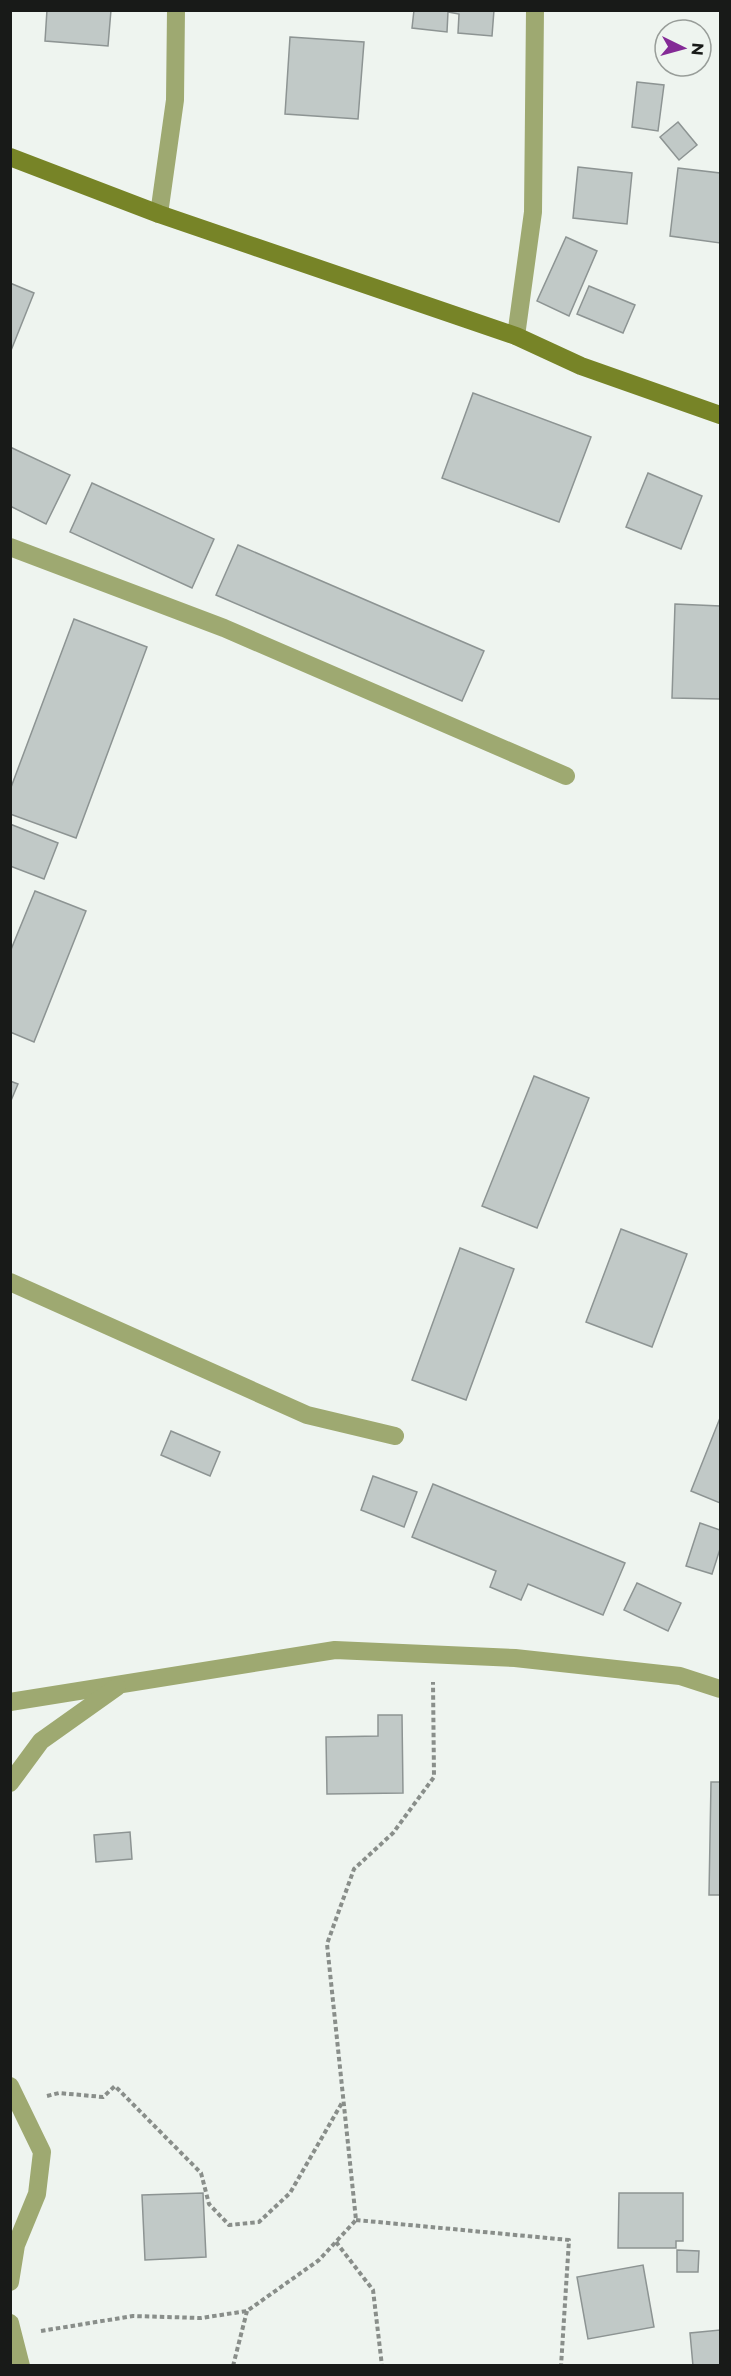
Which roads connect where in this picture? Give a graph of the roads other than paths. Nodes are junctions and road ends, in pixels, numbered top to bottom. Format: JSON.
{"nodes":[{"id":1,"x":176,"y":10,"type":"edge"},
{"id":2,"x":535,"y":10,"type":"edge"},
{"id":3,"x":10,"y":157,"type":"edge"},
{"id":4,"x":159,"y":214,"type":"junction"},
{"id":5,"x":516,"y":336,"type":"junction"},
{"id":6,"x":720,"y":416,"type":"edge"},
{"id":7,"x":10,"y":547,"type":"edge"},
{"id":8,"x":567,"y":776,"type":"dead end"},
{"id":9,"x":10,"y":1282,"type":"edge"},
{"id":10,"x":395,"y":1436,"type":"dead end"},
{"id":11,"x":121,"y":1684,"type":"junction"},
{"id":12,"x":720,"y":1689,"type":"edge"},
{"id":13,"x":10,"y":1702,"type":"edge"},
{"id":14,"x":10,"y":1783,"type":"edge"},
{"id":15,"x":12,"y":2091,"type":"edge"},
{"id":16,"x":10,"y":2282,"type":"edge"},
{"id":17,"x":12,"y":2329,"type":"edge"},
{"id":18,"x":21,"y":2366,"type":"edge"}],
"edges":[{"from":1,"to":4,"type":"street"},
{"from":2,"to":5,"type":"street"},
{"from":3,"to":4,"type":"main road"},
{"from":4,"to":5,"type":"main road"},
{"from":5,"to":6,"type":"main road"},
{"from":7,"to":8,"type":"street"},
{"from":9,"to":10,"type":"street"},
{"from":11,"to":12,"type":"street"},
{"from":11,"to":13,"type":"street"},
{"from":11,"to":14,"type":"street"},
{"from":15,"to":16,"type":"street"},
{"from":17,"to":18,"type":"street"}]}
